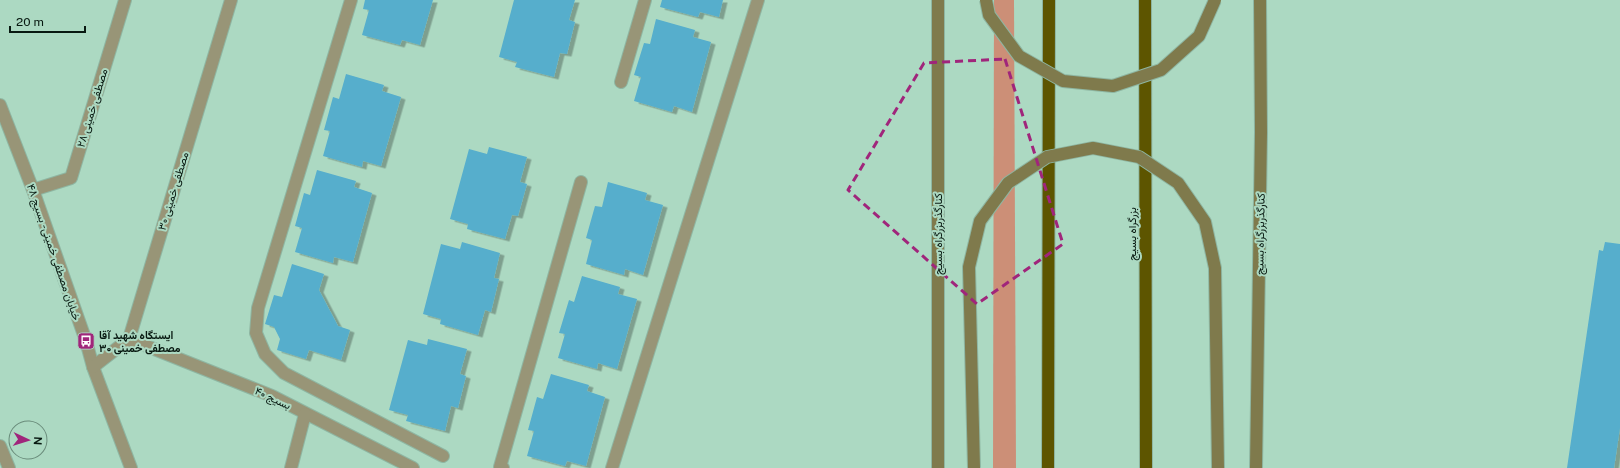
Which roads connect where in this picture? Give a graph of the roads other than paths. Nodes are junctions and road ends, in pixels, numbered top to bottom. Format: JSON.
{"nodes":[{"id":1,"x":124,"y":0,"type":"edge"},
{"id":2,"x":231,"y":0,"type":"edge"},
{"id":3,"x":351,"y":0,"type":"edge"},
{"id":4,"x":645,"y":0,"type":"edge"},
{"id":5,"x":758,"y":0,"type":"edge"},
{"id":6,"x":938,"y":0,"type":"edge"},
{"id":7,"x":986,"y":0,"type":"edge"},
{"id":8,"x":1049,"y":0,"type":"edge"},
{"id":9,"x":1145,"y":0,"type":"edge"},
{"id":10,"x":1215,"y":0,"type":"edge"},
{"id":11,"x":1260,"y":0,"type":"edge"},
{"id":12,"x":621,"y":82,"type":"dead end"},
{"id":13,"x":0,"y":105,"type":"edge"},
{"id":14,"x":581,"y":182,"type":"dead end"},
{"id":15,"x":33,"y":190,"type":"junction"},
{"id":16,"x":129,"y":339,"type":"junction"},
{"id":17,"x":93,"y":368,"type":"junction"},
{"id":18,"x":304,"y":414,"type":"junction"},
{"id":19,"x":0,"y":446,"type":"edge"},
{"id":20,"x":443,"y":456,"type":"dead end"},
{"id":21,"x":9,"y":468,"type":"edge"},
{"id":22,"x":131,"y":468,"type":"edge"},
{"id":23,"x":292,"y":468,"type":"edge"},
{"id":24,"x":413,"y":468,"type":"edge"},
{"id":25,"x":503,"y":468,"type":"edge"},
{"id":26,"x":612,"y":468,"type":"edge"},
{"id":27,"x":938,"y":468,"type":"edge"},
{"id":28,"x":974,"y":468,"type":"edge"},
{"id":29,"x":1048,"y":468,"type":"edge"},
{"id":30,"x":1146,"y":468,"type":"edge"},
{"id":31,"x":1218,"y":468,"type":"edge"},
{"id":32,"x":1256,"y":468,"type":"edge"}],
"edges":[{"from":1,"to":15,"type":"street","name":"مصطفی خمینی ۲۸"},
{"from":2,"to":16,"type":"street","name":"مصطفی خمینی ۳۰"},
{"from":3,"to":20,"type":"street"},
{"from":4,"to":12,"type":"street"},
{"from":5,"to":26,"type":"street"},
{"from":6,"to":27,"type":"main road","name":"کنارگذربزرگراه بسیج"},
{"from":7,"to":10,"type":"main road","bridge":true},
{"from":8,"to":29,"type":"highway"},
{"from":9,"to":30,"type":"highway","name":"بزرگراه بسیج"},
{"from":11,"to":32,"type":"main road","name":"کنارگذربزرگراه بسیج"},
{"from":13,"to":15,"type":"street","name":"خیابان مصطفی خمینی - بسیج ۴۸"},
{"from":14,"to":25,"type":"street"},
{"from":15,"to":17,"type":"street","name":"خیابان مصطفی خمینی - بسیج ۴۸"},
{"from":16,"to":17,"type":"street"},
{"from":16,"to":18,"type":"street","name":"بسیج ۴۰"},
{"from":17,"to":22,"type":"street","name":"خیابان مصطفی خمینی - بسیج ۴۸"},
{"from":18,"to":23,"type":"street"},
{"from":18,"to":24,"type":"street","name":"بسیج ۴۰"},
{"from":19,"to":21,"type":"street"},
{"from":28,"to":31,"type":"main road","bridge":true}]}
